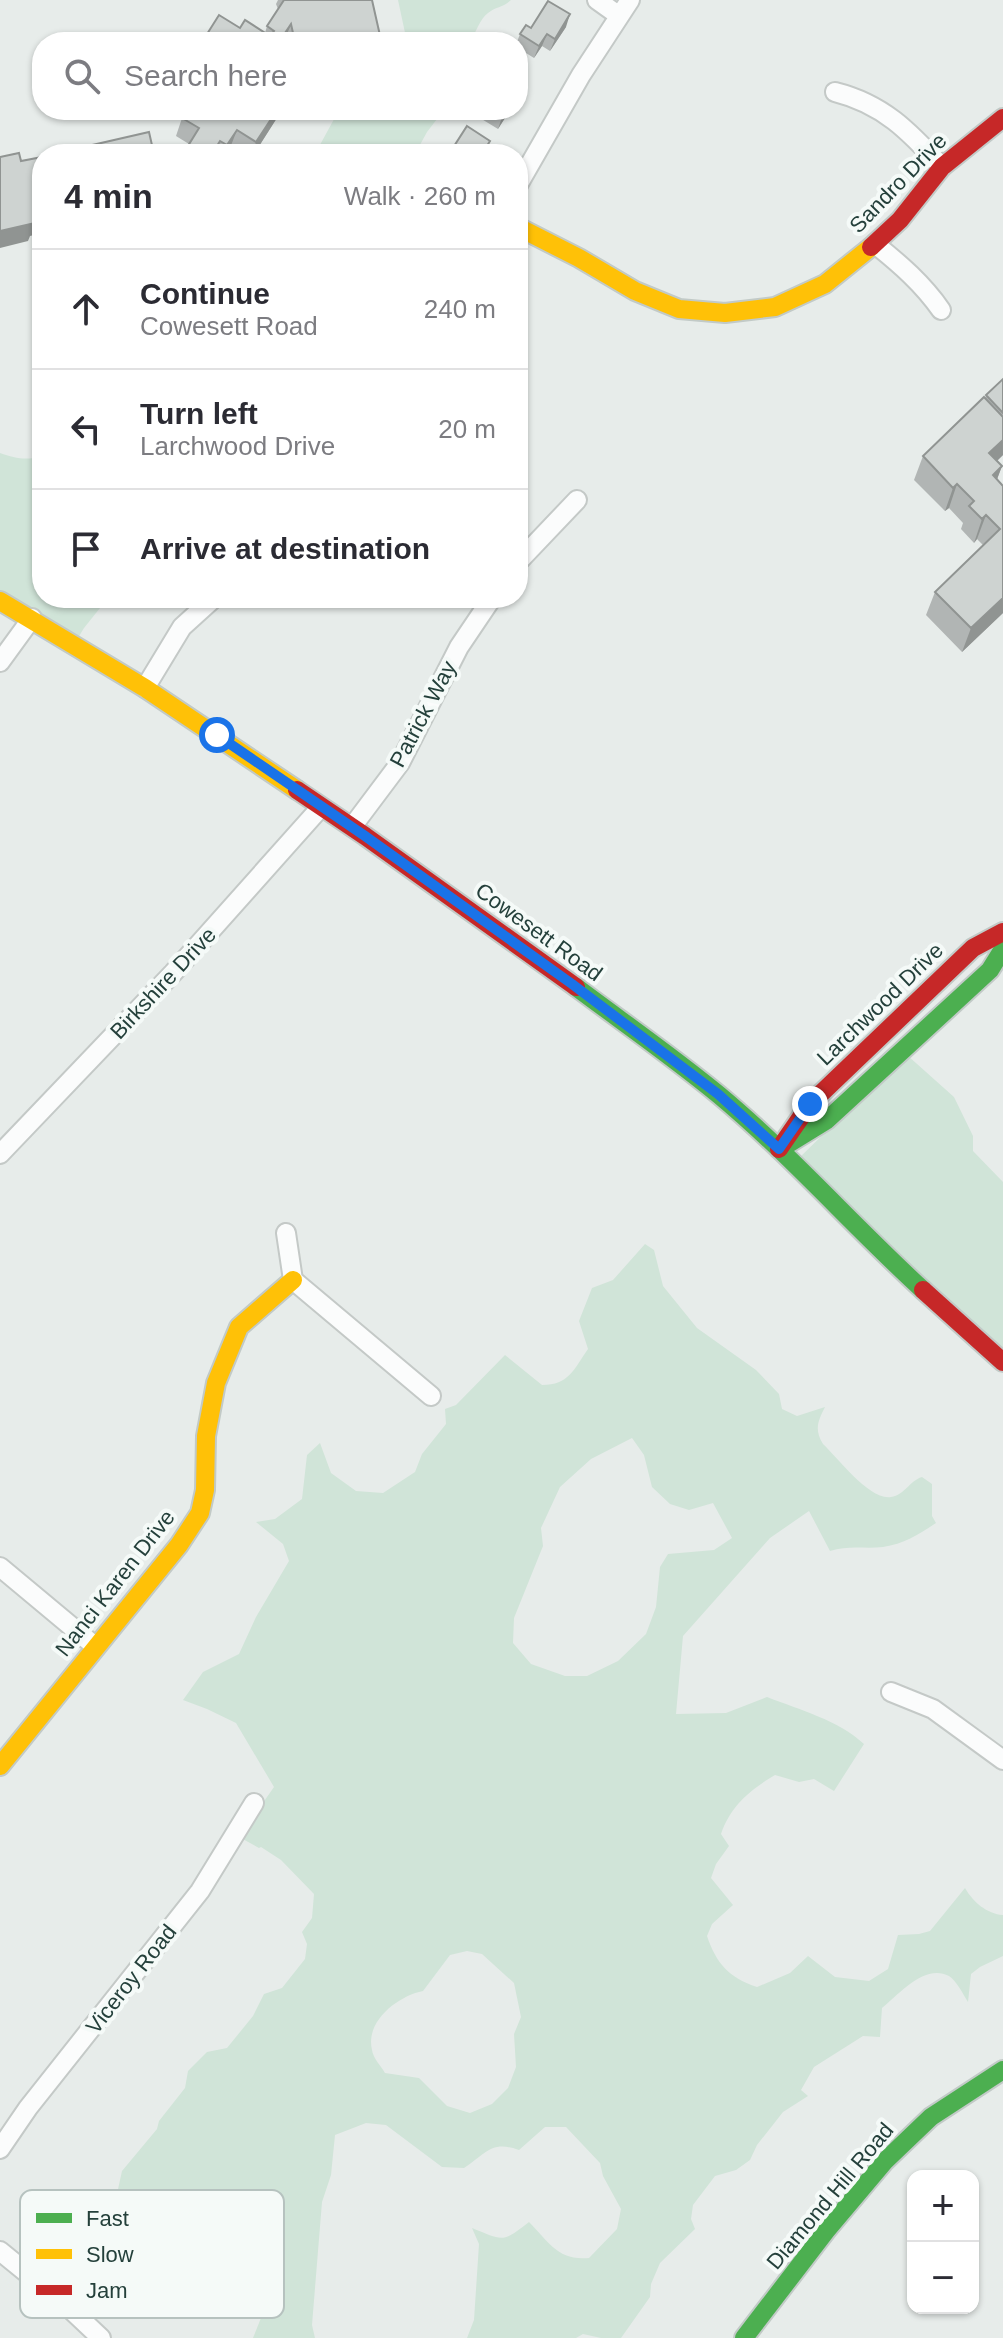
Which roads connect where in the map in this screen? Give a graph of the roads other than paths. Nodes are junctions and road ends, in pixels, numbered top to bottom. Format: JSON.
{"nodes":[{"id":1,"x":597,"y":0,"type":"edge"},
{"id":2,"x":624,"y":8,"type":"edge"},
{"id":3,"x":835,"y":92,"type":"dead end"},
{"id":4,"x":1003,"y":118,"type":"edge"},
{"id":5,"x":942,"y":167,"type":"junction"},
{"id":6,"x":528,"y":168,"type":"edge"},
{"id":7,"x":528,"y":232,"type":"edge"},
{"id":8,"x":875,"y":244,"type":"junction"},
{"id":9,"x":941,"y":310,"type":"dead end"},
{"id":10,"x":577,"y":500,"type":"dead end"},
{"id":11,"x":528,"y":551,"type":"edge"},
{"id":12,"x":0,"y":601,"type":"edge"},
{"id":13,"x":203,"y":608,"type":"edge"},
{"id":14,"x":485,"y":608,"type":"edge"},
{"id":15,"x":32,"y":618,"type":"junction"},
{"id":16,"x":0,"y":662,"type":"edge"},
{"id":17,"x":145,"y":688,"type":"junction"},
{"id":18,"x":321,"y":807,"type":"junction"},
{"id":19,"x":352,"y":827,"type":"junction"},
{"id":20,"x":1003,"y":932,"type":"edge"},
{"id":21,"x":1003,"y":949,"type":"edge"},
{"id":22,"x":779,"y":1149,"type":"junction"},
{"id":23,"x":0,"y":1154,"type":"edge"},
{"id":24,"x":286,"y":1233,"type":"dead end"},
{"id":25,"x":293,"y":1280,"type":"junction"},
{"id":26,"x":1003,"y":1362,"type":"edge"},
{"id":27,"x":431,"y":1396,"type":"dead end"},
{"id":28,"x":0,"y":1567,"type":"edge"},
{"id":29,"x":96,"y":1647,"type":"junction"},
{"id":30,"x":891,"y":1692,"type":"dead end"},
{"id":31,"x":1003,"y":1760,"type":"edge"},
{"id":32,"x":0,"y":1766,"type":"edge"},
{"id":33,"x":254,"y":1803,"type":"dead end"},
{"id":34,"x":1003,"y":2070,"type":"edge"},
{"id":35,"x":1,"y":2148,"type":"edge"},
{"id":36,"x":0,"y":2251,"type":"edge"},
{"id":37,"x":20,"y":2267,"type":"edge"},
{"id":38,"x":80,"y":2318,"type":"edge"},
{"id":39,"x":101,"y":2338,"type":"edge"},
{"id":40,"x":744,"y":2338,"type":"edge"}],
"edges":[{"from":1,"to":2,"type":"street"},
{"from":2,"to":6,"type":"street"},
{"from":3,"to":5,"type":"street"},
{"from":4,"to":5,"type":"street","name":"Sandro Drive"},
{"from":5,"to":8,"type":"street","name":"Sandro Drive"},
{"from":7,"to":8,"type":"street","name":"Sandro Drive"},
{"from":8,"to":9,"type":"street"},
{"from":10,"to":11,"type":"street"},
{"from":12,"to":15,"type":"street","name":"Cowesett Road"},
{"from":13,"to":17,"type":"street"},
{"from":14,"to":19,"type":"street","name":"Patrick Way"},
{"from":15,"to":16,"type":"street"},
{"from":15,"to":17,"type":"street","name":"Cowesett Road"},
{"from":17,"to":18,"type":"street","name":"Cowesett Road"},
{"from":18,"to":19,"type":"street","name":"Cowesett Road"},
{"from":18,"to":23,"type":"street","name":"Birkshire Drive"},
{"from":19,"to":22,"type":"street","name":"Cowesett Road"},
{"from":20,"to":22,"type":"street","name":"Larchwood Drive"},
{"from":21,"to":22,"type":"street"},
{"from":22,"to":26,"type":"street","name":"Cowesett Road"},
{"from":24,"to":25,"type":"street"},
{"from":25,"to":27,"type":"street"},
{"from":25,"to":29,"type":"street","name":"Nanci Karen Drive"},
{"from":28,"to":29,"type":"street"},
{"from":29,"to":32,"type":"street","name":"Nanci Karen Drive"},
{"from":30,"to":31,"type":"street"},
{"from":33,"to":35,"type":"street","name":"Viceroy Road"},
{"from":34,"to":40,"type":"street","name":"Diamond Hill Road"},
{"from":36,"to":37,"type":"street"},
{"from":38,"to":39,"type":"street"}]}
